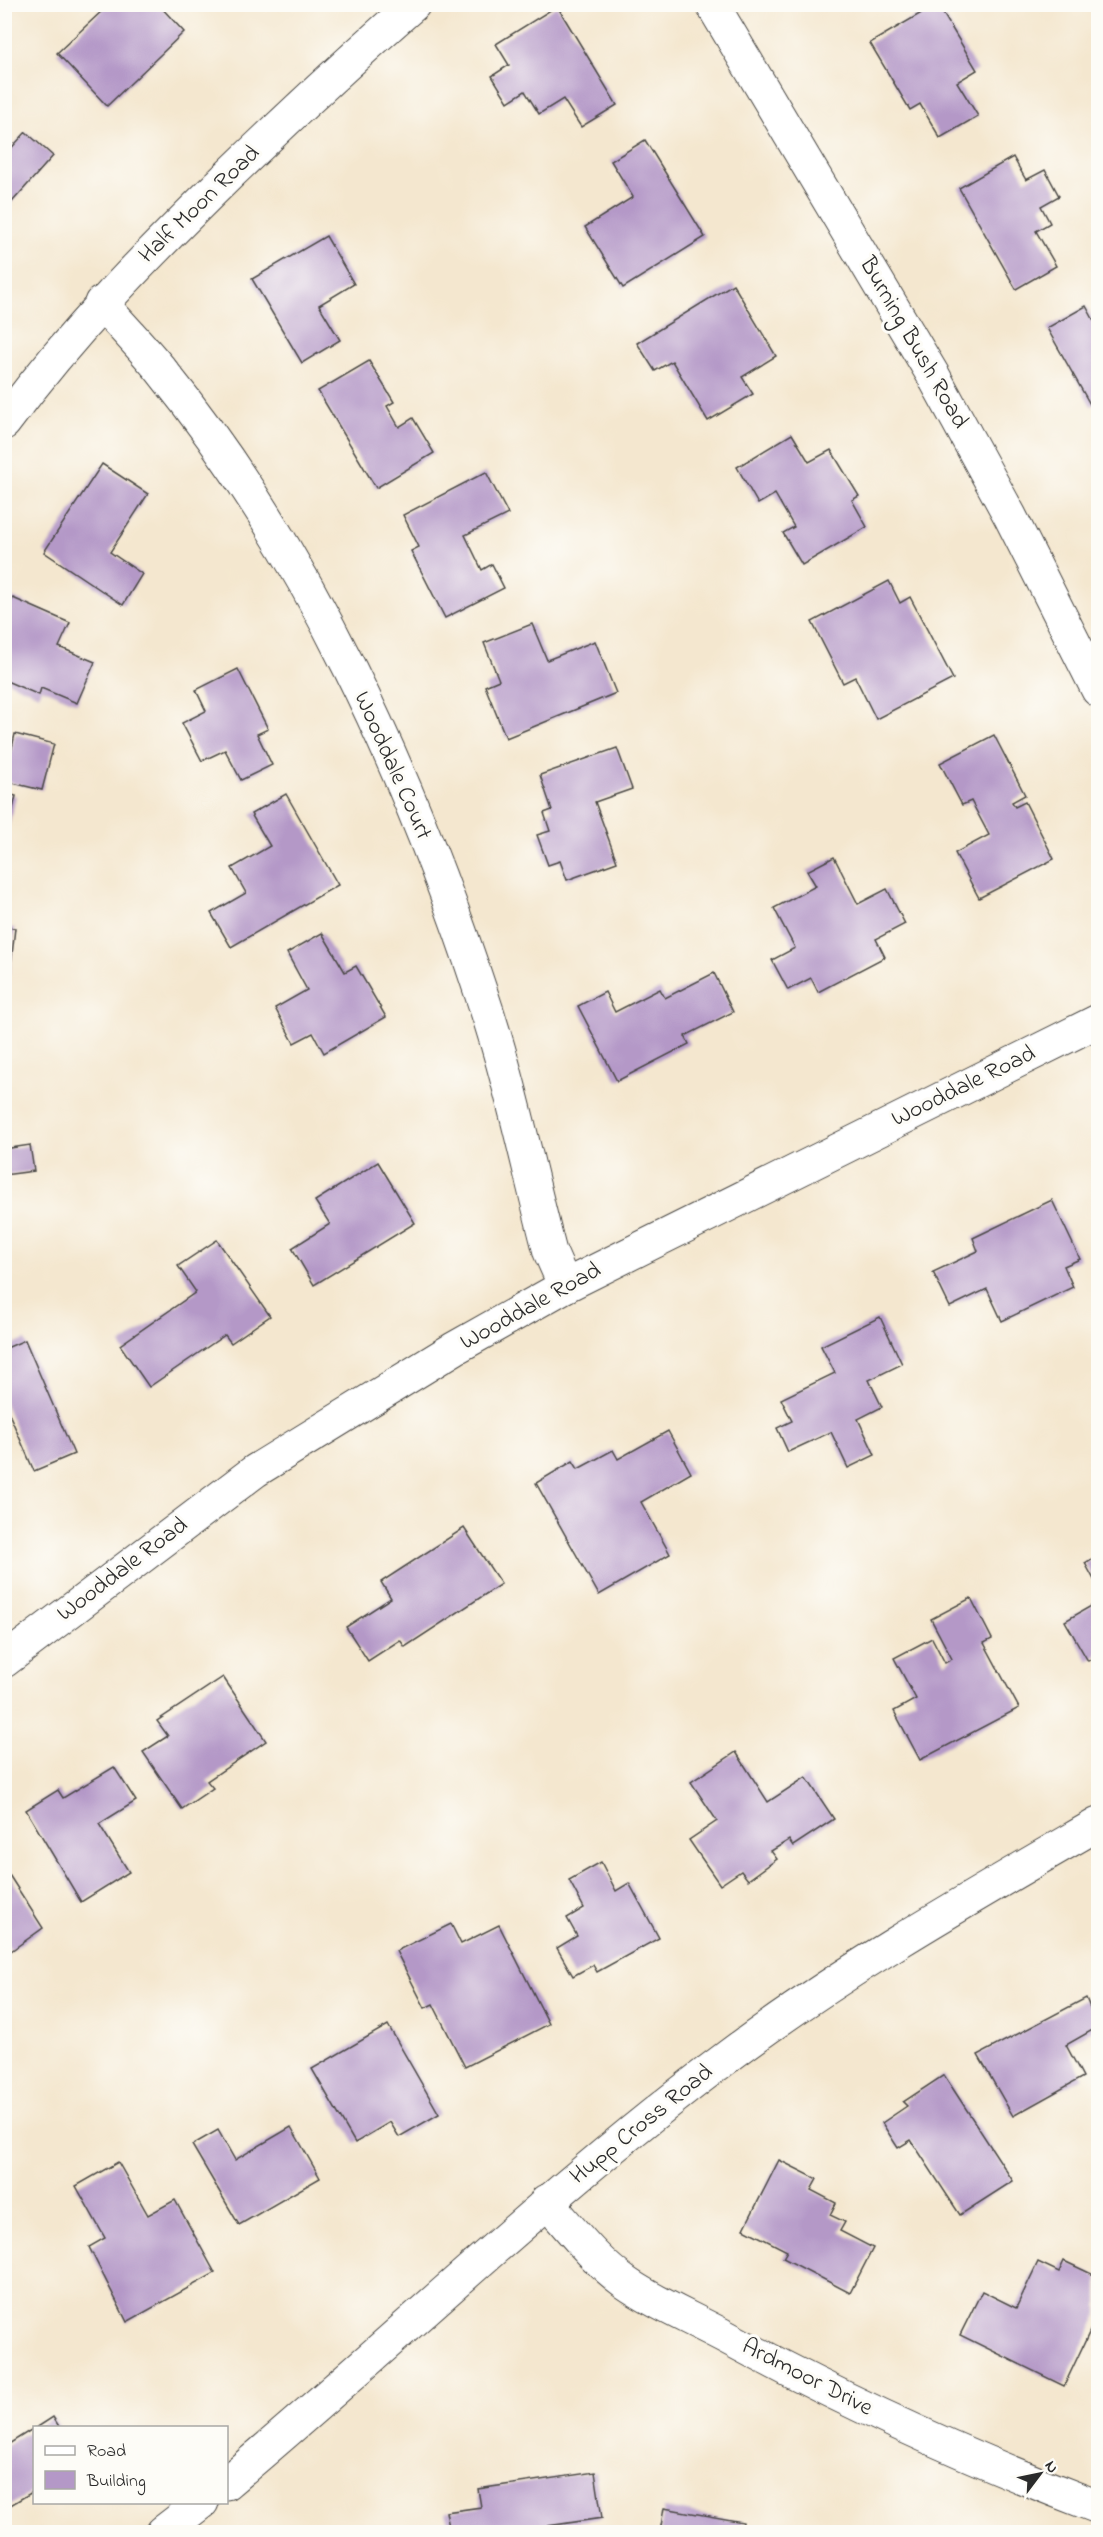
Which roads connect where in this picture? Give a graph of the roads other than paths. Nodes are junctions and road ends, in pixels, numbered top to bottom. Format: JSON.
{"nodes":[{"id":1,"x":414,"y":4,"type":"edge"},
{"id":2,"x":712,"y":4,"type":"edge"},
{"id":3,"x":101,"y":303,"type":"junction"},
{"id":4,"x":4,"y":423,"type":"edge"},
{"id":5,"x":1098,"y":690,"type":"edge"},
{"id":6,"x":1098,"y":1021,"type":"edge"},
{"id":7,"x":565,"y":1286,"type":"junction"},
{"id":8,"x":4,"y":1661,"type":"edge"},
{"id":9,"x":1098,"y":1824,"type":"edge"},
{"id":10,"x":546,"y":2201,"type":"junction"},
{"id":11,"x":228,"y":2480,"type":"edge"},
{"id":12,"x":199,"y":2504,"type":"edge"},
{"id":13,"x":1098,"y":2507,"type":"edge"},
{"id":14,"x":163,"y":2532,"type":"edge"}],
"edges":[{"from":1,"to":3,"type":"street","name":"Half Moon Road"},
{"from":2,"to":5,"type":"street","name":"Burning Bush Road"},
{"from":3,"to":4,"type":"street","name":"Half Moon Road"},
{"from":3,"to":7,"type":"street","name":"Wooddale Court"},
{"from":6,"to":7,"type":"street","name":"Wooddale Road"},
{"from":7,"to":8,"type":"street","name":"Wooddale Road"},
{"from":9,"to":10,"type":"street","name":"Hupp Cross Road"},
{"from":10,"to":11,"type":"street","name":"Hupp Cross Road"},
{"from":10,"to":13,"type":"street","name":"Ardmoor Drive"},
{"from":12,"to":14,"type":"street"}]}
